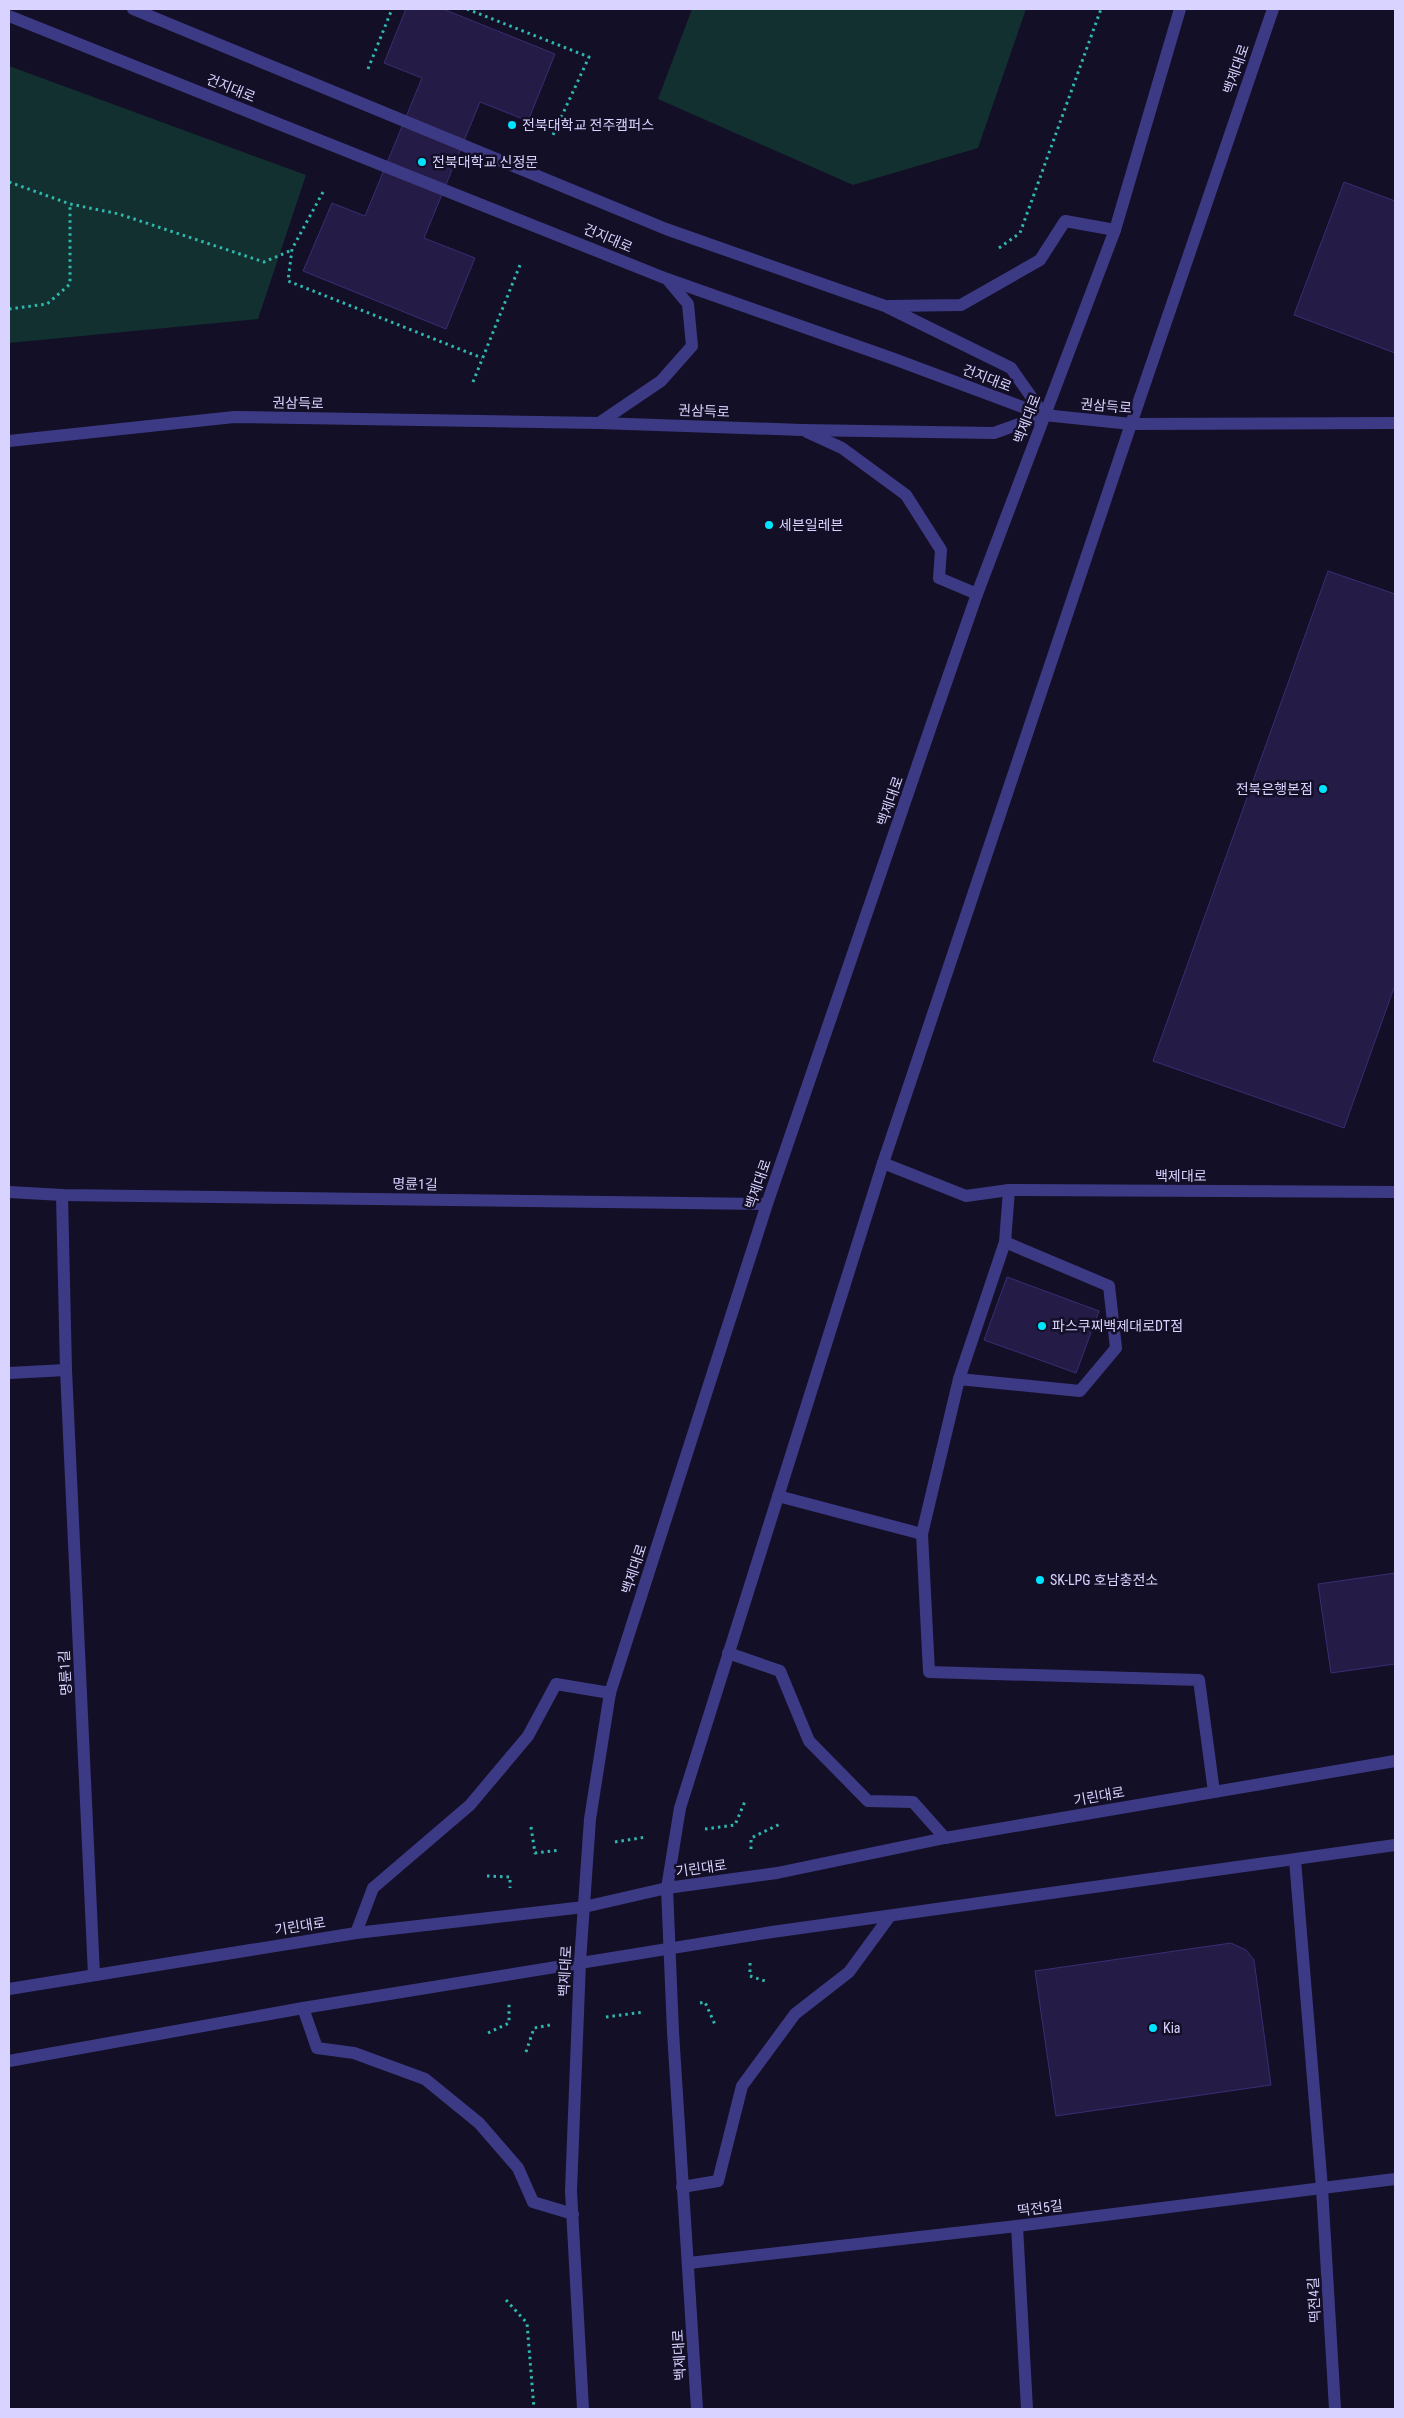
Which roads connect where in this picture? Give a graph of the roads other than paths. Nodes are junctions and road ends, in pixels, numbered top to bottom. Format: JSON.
{"nodes":[{"id":1,"x":133,"y":9,"type":"edge"},
{"id":2,"x":1180,"y":9,"type":"edge"},
{"id":3,"x":1273,"y":9,"type":"edge"},
{"id":4,"x":9,"y":16,"type":"edge"},
{"id":5,"x":1115,"y":230,"type":"junction"},
{"id":6,"x":667,"y":279,"type":"junction"},
{"id":7,"x":885,"y":306,"type":"junction"},
{"id":8,"x":1044,"y":416,"type":"junction"},
{"id":9,"x":599,"y":423,"type":"junction"},
{"id":10,"x":1395,"y":423,"type":"edge"},
{"id":11,"x":1131,"y":424,"type":"junction"},
{"id":12,"x":802,"y":430,"type":"junction"},
{"id":13,"x":9,"y":441,"type":"edge"},
{"id":14,"x":977,"y":594,"type":"junction"},
{"id":15,"x":883,"y":1163,"type":"junction"},
{"id":16,"x":1009,"y":1190,"type":"junction"},
{"id":17,"x":9,"y":1192,"type":"edge"},
{"id":18,"x":1395,"y":1192,"type":"edge"},
{"id":19,"x":62,"y":1194,"type":"junction"},
{"id":20,"x":767,"y":1204,"type":"junction"},
{"id":21,"x":1005,"y":1242,"type":"junction"},
{"id":22,"x":66,"y":1370,"type":"junction"},
{"id":23,"x":9,"y":1373,"type":"edge"},
{"id":24,"x":959,"y":1380,"type":"junction"},
{"id":25,"x":778,"y":1496,"type":"junction"},
{"id":26,"x":922,"y":1534,"type":"junction"},
{"id":27,"x":728,"y":1653,"type":"junction"},
{"id":28,"x":610,"y":1693,"type":"junction"},
{"id":29,"x":1395,"y":1761,"type":"edge"},
{"id":30,"x":1214,"y":1792,"type":"junction"},
{"id":31,"x":945,"y":1838,"type":"junction"},
{"id":32,"x":1395,"y":1845,"type":"edge"},
{"id":33,"x":1295,"y":1860,"type":"junction"},
{"id":34,"x":667,"y":1888,"type":"junction"},
{"id":35,"x":584,"y":1907,"type":"junction"},
{"id":36,"x":890,"y":1916,"type":"junction"},
{"id":37,"x":356,"y":1933,"type":"junction"},
{"id":38,"x":670,"y":1948,"type":"junction"},
{"id":39,"x":580,"y":1962,"type":"junction"},
{"id":40,"x":94,"y":1975,"type":"junction"},
{"id":41,"x":9,"y":1989,"type":"edge"},
{"id":42,"x":303,"y":2008,"type":"junction"},
{"id":43,"x":9,"y":2061,"type":"edge"},
{"id":44,"x":1395,"y":2179,"type":"edge"},
{"id":45,"x":682,"y":2187,"type":"junction"},
{"id":46,"x":1322,"y":2188,"type":"junction"},
{"id":47,"x":573,"y":2214,"type":"junction"},
{"id":48,"x":1017,"y":2226,"type":"junction"},
{"id":49,"x":688,"y":2263,"type":"junction"},
{"id":50,"x":583,"y":2409,"type":"edge"},
{"id":51,"x":698,"y":2409,"type":"edge"},
{"id":52,"x":1026,"y":2409,"type":"edge"},
{"id":53,"x":1335,"y":2409,"type":"edge"}],
"edges":[{"from":1,"to":7,"type":"street","name":"건지대로"},
{"from":2,"to":5,"type":"street","name":"백제대로"},
{"from":3,"to":11,"type":"street","name":"백제대로"},
{"from":4,"to":6,"type":"street","name":"건지대로"},
{"from":5,"to":7,"type":"street"},
{"from":5,"to":8,"type":"street","name":"백제대로"},
{"from":6,"to":8,"type":"street","name":"건지대로"},
{"from":6,"to":9,"type":"street"},
{"from":7,"to":8,"type":"street","name":"건지대로"},
{"from":8,"to":11,"type":"street","name":"권삼득로"},
{"from":8,"to":12,"type":"street","name":"권삼득로"},
{"from":8,"to":14,"type":"street","name":"백제대로"},
{"from":9,"to":12,"type":"street","name":"권삼득로"},
{"from":9,"to":13,"type":"street","name":"권삼득로"},
{"from":10,"to":11,"type":"street","name":"권삼득로"},
{"from":11,"to":15,"type":"street","name":"백제대로"},
{"from":12,"to":14,"type":"street"},
{"from":14,"to":20,"type":"street","name":"백제대로"},
{"from":15,"to":16,"type":"street","name":"백제대로"},
{"from":15,"to":25,"type":"street","name":"백제대로"},
{"from":16,"to":18,"type":"street","name":"백제대로"},
{"from":16,"to":21,"type":"street"},
{"from":17,"to":19,"type":"street","name":"명륜1길"},
{"from":19,"to":20,"type":"street","name":"명륜1길"},
{"from":19,"to":22,"type":"street","name":"명륜1길"},
{"from":20,"to":28,"type":"street","name":"백제대로"},
{"from":21,"to":24,"type":"street"},
{"from":21,"to":24,"type":"street"},
{"from":22,"to":23,"type":"street"},
{"from":22,"to":40,"type":"street","name":"명륜1길"},
{"from":24,"to":26,"type":"street"},
{"from":25,"to":26,"type":"street"},
{"from":25,"to":27,"type":"street","name":"백제대로"},
{"from":26,"to":30,"type":"street"},
{"from":27,"to":31,"type":"street"},
{"from":27,"to":34,"type":"street","name":"백제대로"},
{"from":28,"to":35,"type":"street","name":"백제대로"},
{"from":28,"to":37,"type":"street"},
{"from":29,"to":30,"type":"street","name":"기린대로"},
{"from":30,"to":31,"type":"street","name":"기린대로"},
{"from":31,"to":34,"type":"street","name":"기린대로"},
{"from":32,"to":33,"type":"street"},
{"from":33,"to":36,"type":"street"},
{"from":33,"to":46,"type":"street","name":"떡전4길"},
{"from":34,"to":35,"type":"street","name":"기린대로"},
{"from":34,"to":38,"type":"street","name":"백제대로"},
{"from":35,"to":37,"type":"street","name":"기린대로"},
{"from":35,"to":39,"type":"street","name":"백제대로"},
{"from":36,"to":38,"type":"street"},
{"from":36,"to":45,"type":"street"},
{"from":37,"to":40,"type":"street","name":"기린대로"},
{"from":38,"to":39,"type":"street"},
{"from":38,"to":45,"type":"street","name":"백제대로"},
{"from":39,"to":42,"type":"street"},
{"from":39,"to":47,"type":"street","name":"백제대로"},
{"from":40,"to":41,"type":"street","name":"기린대로"},
{"from":42,"to":43,"type":"street"},
{"from":42,"to":47,"type":"street"},
{"from":44,"to":46,"type":"street","name":"떡전5길"},
{"from":45,"to":49,"type":"street","name":"백제대로"},
{"from":46,"to":48,"type":"street","name":"떡전5길"},
{"from":46,"to":53,"type":"street","name":"떡전4길"},
{"from":47,"to":50,"type":"street","name":"백제대로"},
{"from":48,"to":49,"type":"street","name":"떡전5길"},
{"from":48,"to":52,"type":"street"},
{"from":49,"to":51,"type":"street","name":"백제대로"}]}
